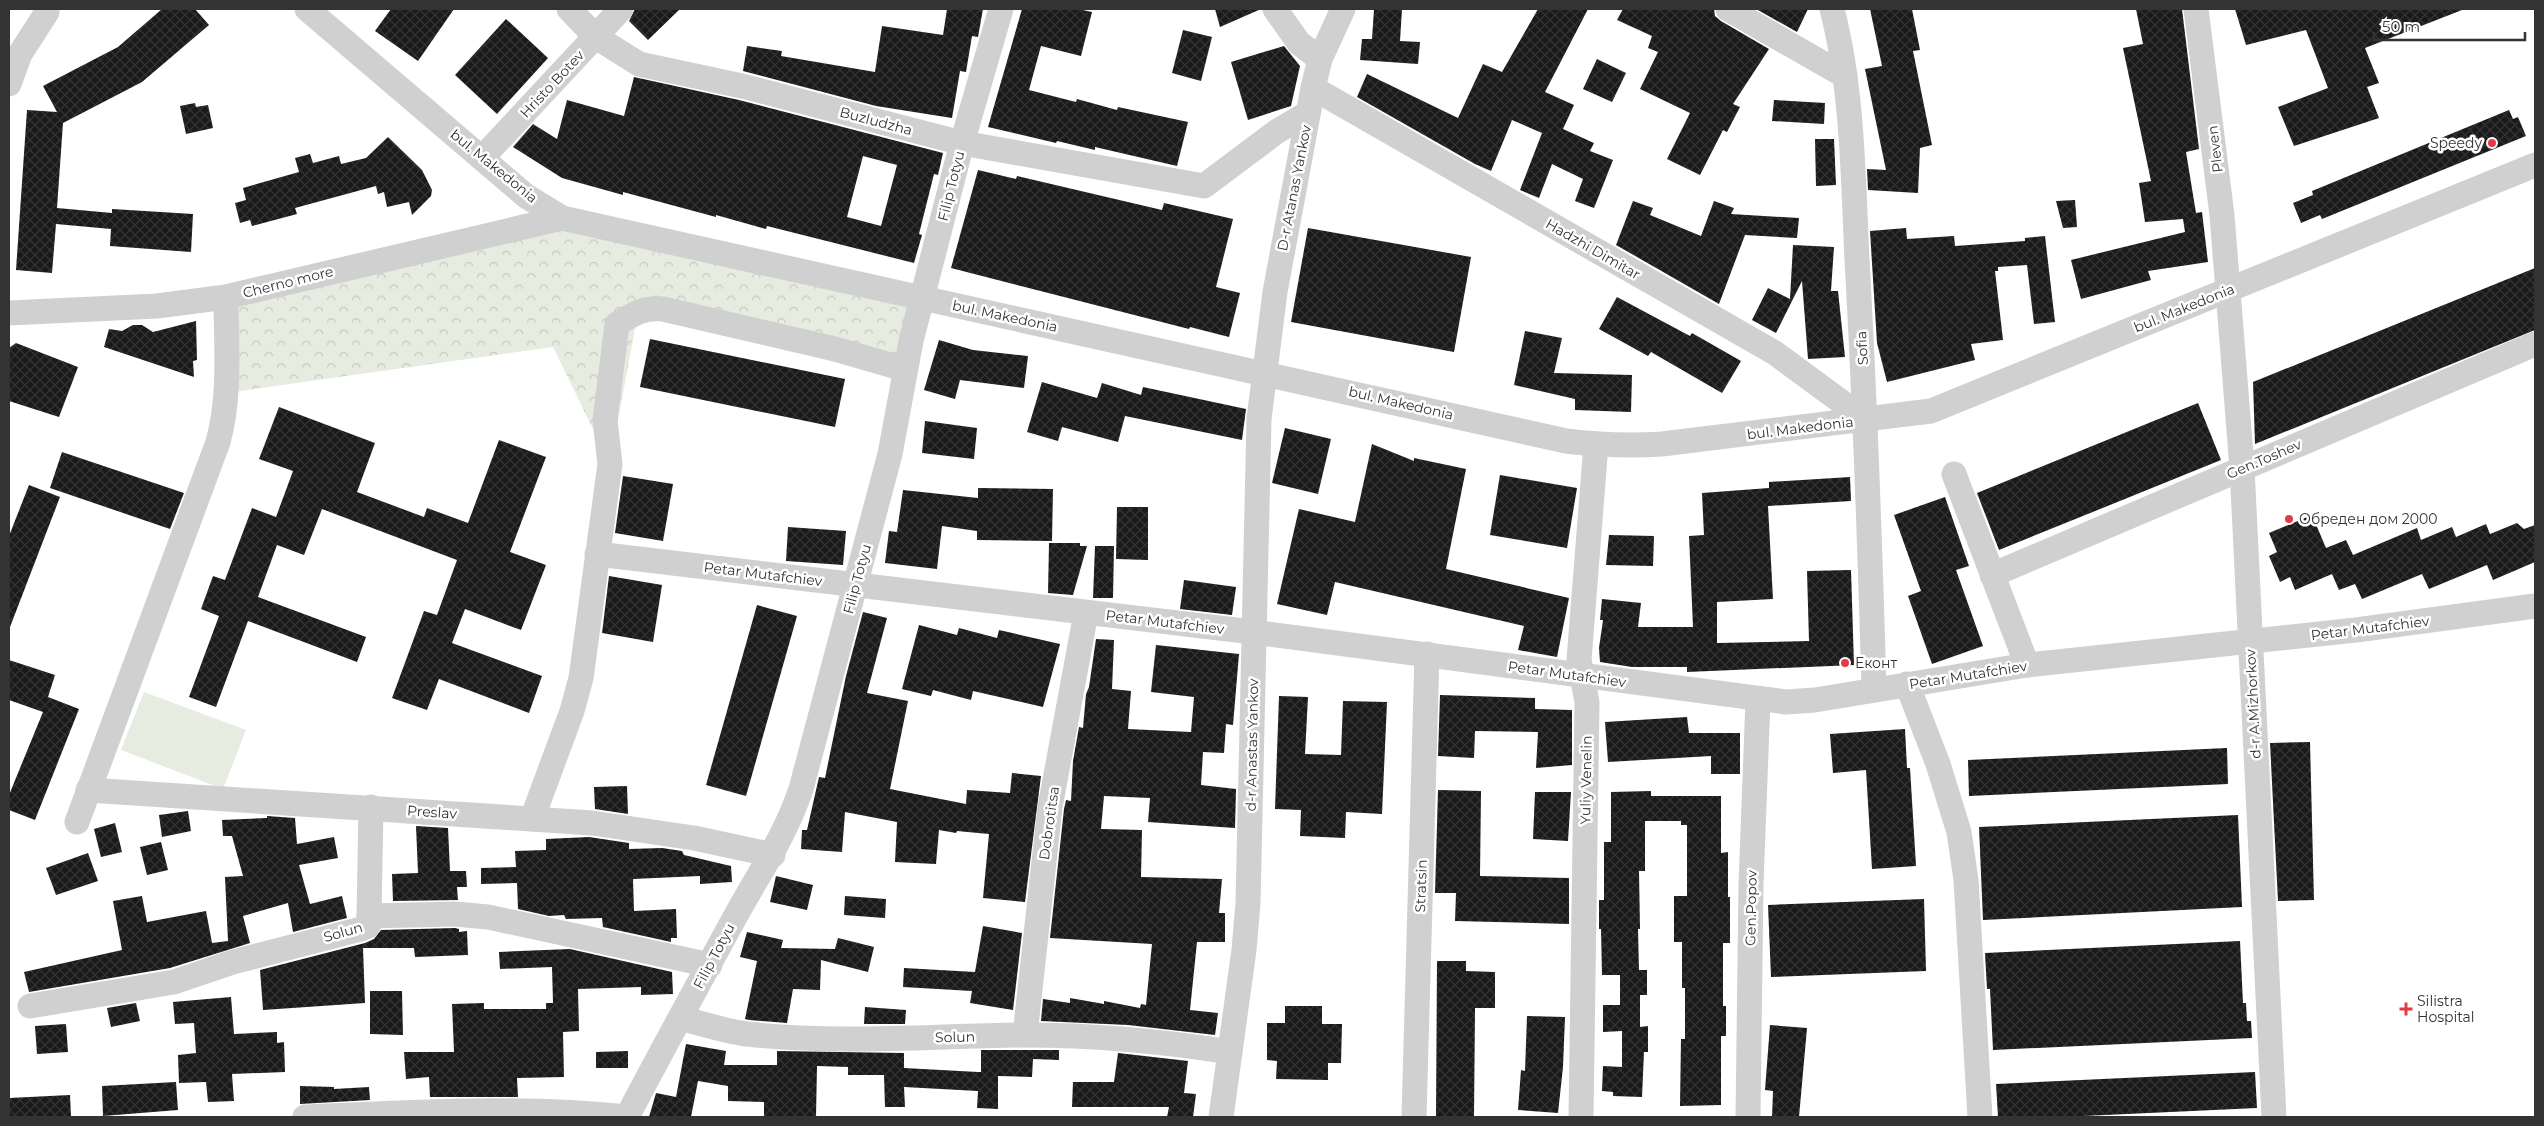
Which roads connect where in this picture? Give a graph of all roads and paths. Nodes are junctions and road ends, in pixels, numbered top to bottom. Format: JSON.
{"nodes":[{"id":1,"x":307,"y":9,"type":"edge"},
{"id":2,"x":569,"y":9,"type":"edge"},
{"id":3,"x":621,"y":9,"type":"edge"},
{"id":4,"x":1001,"y":9,"type":"edge"},
{"id":5,"x":1275,"y":9,"type":"edge"},
{"id":6,"x":1343,"y":9,"type":"edge"},
{"id":7,"x":1728,"y":9,"type":"edge"},
{"id":8,"x":1832,"y":9,"type":"edge"},
{"id":9,"x":2196,"y":9,"type":"edge"},
{"id":10,"x":50,"y":10,"type":"edge"},
{"id":11,"x":9,"y":36,"type":"edge"},
{"id":12,"x":596,"y":37,"type":"junction"},
{"id":13,"x":1320,"y":59,"type":"junction"},
{"id":14,"x":1845,"y":76,"type":"junction"},
{"id":15,"x":9,"y":84,"type":"edge"},
{"id":16,"x":1313,"y":88,"type":"junction"},
{"id":17,"x":1308,"y":113,"type":"junction"},
{"id":18,"x":962,"y":143,"type":"junction"},
{"id":19,"x":482,"y":158,"type":"junction"},
{"id":20,"x":2535,"y":165,"type":"edge"},
{"id":21,"x":562,"y":218,"type":"junction"},
{"id":22,"x":2228,"y":290,"type":"junction"},
{"id":23,"x":226,"y":297,"type":"junction"},
{"id":24,"x":922,"y":298,"type":"junction"},
{"id":25,"x":9,"y":313,"type":"edge"},
{"id":26,"x":2535,"y":344,"type":"edge"},
{"id":27,"x":904,"y":369,"type":"junction"},
{"id":28,"x":1264,"y":372,"type":"junction"},
{"id":29,"x":1866,"y":420,"type":"junction"},
{"id":30,"x":1596,"y":444,"type":"junction"},
{"id":31,"x":2242,"y":468,"type":"junction"},
{"id":32,"x":1954,"y":474,"type":"dead end"},
{"id":33,"x":597,"y":554,"type":"junction"},
{"id":34,"x":1992,"y":575,"type":"junction"},
{"id":35,"x":855,"y":586,"type":"junction"},
{"id":36,"x":2535,"y":606,"type":"edge"},
{"id":37,"x":1086,"y":613,"type":"junction"},
{"id":38,"x":1253,"y":632,"type":"junction"},
{"id":39,"x":2250,"y":640,"type":"junction"},
{"id":40,"x":1427,"y":654,"type":"junction"},
{"id":41,"x":2027,"y":665,"type":"junction"},
{"id":42,"x":1582,"y":676,"type":"junction"},
{"id":43,"x":1907,"y":684,"type":"junction"},
{"id":44,"x":1874,"y":690,"type":"junction"},
{"id":45,"x":1758,"y":700,"type":"junction"},
{"id":46,"x":88,"y":790,"type":"junction"},
{"id":47,"x":371,"y":807,"type":"junction"},
{"id":48,"x":532,"y":819,"type":"junction"},
{"id":49,"x":77,"y":822,"type":"dead end"},
{"id":50,"x":773,"y":855,"type":"junction"},
{"id":51,"x":369,"y":916,"type":"junction"},
{"id":52,"x":710,"y":965,"type":"junction"},
{"id":53,"x":30,"y":1006,"type":"dead end"},
{"id":54,"x":681,"y":1018,"type":"junction"},
{"id":55,"x":1025,"y":1035,"type":"junction"},
{"id":56,"x":1230,"y":1052,"type":"junction"},
{"id":57,"x":305,"y":1117,"type":"edge"},
{"id":58,"x":627,"y":1117,"type":"edge"},
{"id":59,"x":1221,"y":1117,"type":"edge"},
{"id":60,"x":1414,"y":1117,"type":"edge"},
{"id":61,"x":1580,"y":1117,"type":"edge"},
{"id":62,"x":1748,"y":1117,"type":"edge"},
{"id":63,"x":1980,"y":1117,"type":"edge"},
{"id":64,"x":2274,"y":1117,"type":"edge"}],
"edges":[{"from":1,"to":19,"type":"street","name":"bul. Makedonia"},
{"from":2,"to":12,"type":"street","name":"Buzludzha"},
{"from":3,"to":12,"type":"street","name":"Hristo Botev"},
{"from":4,"to":18,"type":"street","name":"Filip Totyu"},
{"from":5,"to":13,"type":"street"},
{"from":6,"to":13,"type":"street","name":"D-r Atanas Yankov"},
{"from":7,"to":14,"type":"street"},
{"from":8,"to":14,"type":"street","name":"Sofia"},
{"from":9,"to":22,"type":"street","name":"Pleven"},
{"from":10,"to":11,"type":"street"},
{"from":10,"to":15,"type":"street"},
{"from":12,"to":18,"type":"street","name":"Buzludzha"},
{"from":12,"to":19,"type":"street","name":"Hristo Botev"},
{"from":13,"to":16,"type":"street","name":"D-r Atanas Yankov"},
{"from":14,"to":29,"type":"street","name":"Sofia"},
{"from":16,"to":17,"type":"street","name":"D-r Atanas Yankov"},
{"from":16,"to":29,"type":"street","name":"Hadzhi Dimitar"},
{"from":17,"to":18,"type":"street","name":"Buzludzha"},
{"from":17,"to":28,"type":"street","name":"D-r Atanas Yankov"},
{"from":18,"to":24,"type":"street","name":"Filip Totyu"},
{"from":19,"to":21,"type":"street","name":"bul. Makedonia"},
{"from":20,"to":22,"type":"street","name":"bul. Makedonia"},
{"from":21,"to":23,"type":"street","name":"Cherno more"},
{"from":21,"to":24,"type":"street","name":"bul. Makedonia"},
{"from":22,"to":29,"type":"street","name":"bul. Makedonia"},
{"from":22,"to":31,"type":"street","name":"d-r A.Mizhorkov"},
{"from":23,"to":25,"type":"street","name":"Cherno more"},
{"from":23,"to":46,"type":"street"},
{"from":24,"to":27,"type":"street","name":"Filip Totyu"},
{"from":24,"to":28,"type":"street","name":"bul. Makedonia"},
{"from":26,"to":31,"type":"street","name":"Gen.Toshev"},
{"from":27,"to":33,"type":"street"},
{"from":27,"to":35,"type":"street","name":"Filip Totyu"},
{"from":28,"to":30,"type":"street","name":"bul. Makedonia"},
{"from":28,"to":38,"type":"street","name":"d-r Anastas Yankov"},
{"from":29,"to":30,"type":"street","name":"bul. Makedonia"},
{"from":29,"to":44,"type":"street","name":"Sofia"},
{"from":30,"to":42,"type":"street","name":"Yuliy Venelin"},
{"from":31,"to":34,"type":"street","name":"Gen.Toshev"},
{"from":31,"to":39,"type":"street","name":"d-r A.Mizhorkov"},
{"from":32,"to":34,"type":"street"},
{"from":33,"to":35,"type":"street","name":"Petar Mutafchiev"},
{"from":33,"to":48,"type":"street"},
{"from":34,"to":41,"type":"street"},
{"from":35,"to":37,"type":"street","name":"Petar Mutafchiev"},
{"from":35,"to":50,"type":"street","name":"Filip Totyu"},
{"from":36,"to":39,"type":"street","name":"Petar Mutafchiev"},
{"from":37,"to":38,"type":"street","name":"Petar Mutafchiev"},
{"from":37,"to":55,"type":"street","name":"Dobrotitsa"},
{"from":38,"to":40,"type":"street","name":"Petar Mutafchiev"},
{"from":38,"to":56,"type":"street","name":"d-r Anastas Yankov"},
{"from":39,"to":41,"type":"street","name":"Petar Mutafchiev"},
{"from":39,"to":64,"type":"street","name":"d-r A.Mizhorkov"},
{"from":40,"to":42,"type":"street","name":"Petar Mutafchiev"},
{"from":40,"to":60,"type":"street","name":"Stratsin"},
{"from":41,"to":43,"type":"street","name":"Petar Mutafchiev"},
{"from":42,"to":45,"type":"street","name":"Petar Mutafchiev"},
{"from":42,"to":61,"type":"street","name":"Yuliy Venelin"},
{"from":43,"to":44,"type":"street","name":"Petar Mutafchiev"},
{"from":43,"to":63,"type":"street"},
{"from":44,"to":45,"type":"street","name":"Petar Mutafchiev"},
{"from":45,"to":62,"type":"street","name":"Gen.Popov"},
{"from":46,"to":47,"type":"street","name":"Preslav"},
{"from":46,"to":49,"type":"street"},
{"from":47,"to":48,"type":"street","name":"Preslav"},
{"from":47,"to":51,"type":"street"},
{"from":48,"to":50,"type":"street","name":"Preslav"},
{"from":50,"to":52,"type":"street","name":"Filip Totyu"},
{"from":51,"to":52,"type":"street","name":"Solun"},
{"from":51,"to":53,"type":"street","name":"Solun"},
{"from":52,"to":54,"type":"street","name":"Filip Totyu"},
{"from":54,"to":55,"type":"street","name":"Solun"},
{"from":54,"to":58,"type":"street","name":"Filip Totyu"},
{"from":55,"to":56,"type":"street","name":"Solun"},
{"from":56,"to":59,"type":"street","name":"d-r Anastas Yankov"},
{"from":57,"to":58,"type":"street"}]}
